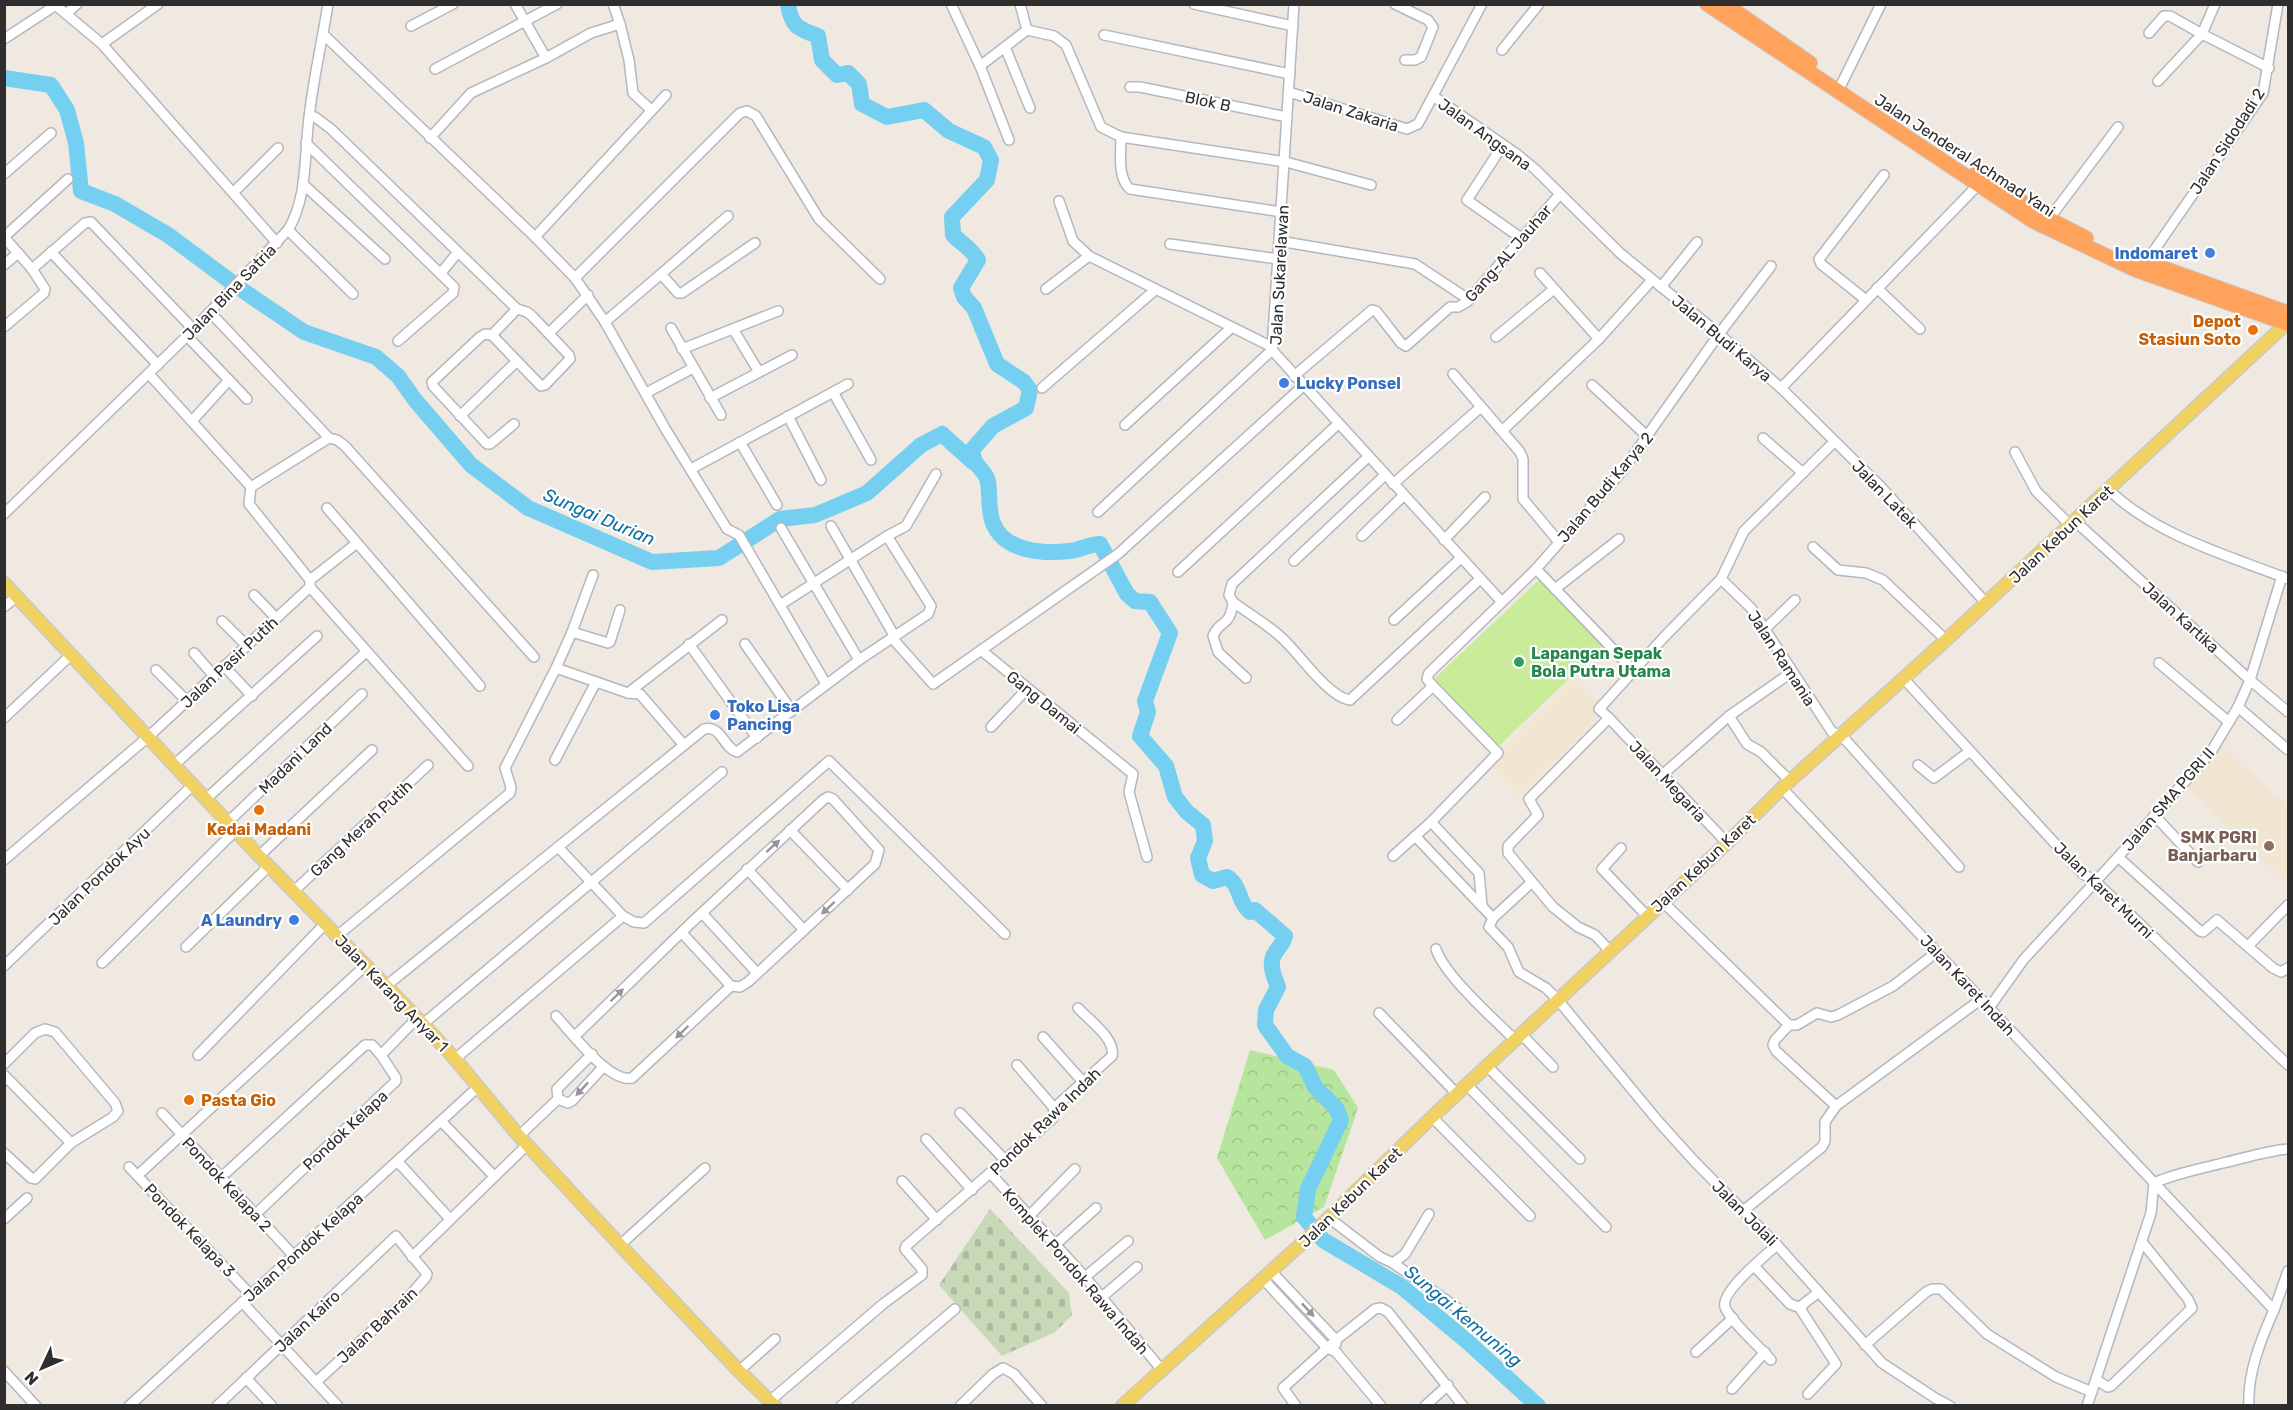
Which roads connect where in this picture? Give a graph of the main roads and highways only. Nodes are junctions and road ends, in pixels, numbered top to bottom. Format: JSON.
{"nodes":[{"id":1,"x":1725,"y":4,"type":"edge"},
{"id":2,"x":1709,"y":5,"type":"edge"},
{"id":3,"x":2288,"y":320,"type":"edge"},
{"id":4,"x":4,"y":583,"type":"edge"},
{"id":5,"x":773,"y":1403,"type":"edge"},
{"id":6,"x":1122,"y":1406,"type":"edge"}],
"edges":[{"from":1,"to":3,"type":"highway","name":"Jalan Jenderal Achmad Yani"},
{"from":2,"to":3,"type":"highway","name":"Jalan Jenderal Achmad Yani"},
{"from":3,"to":6,"type":"main road","name":"Jalan Kebun Karet"},
{"from":4,"to":5,"type":"main road","name":"Jalan Karang Anyar 1"}]}
